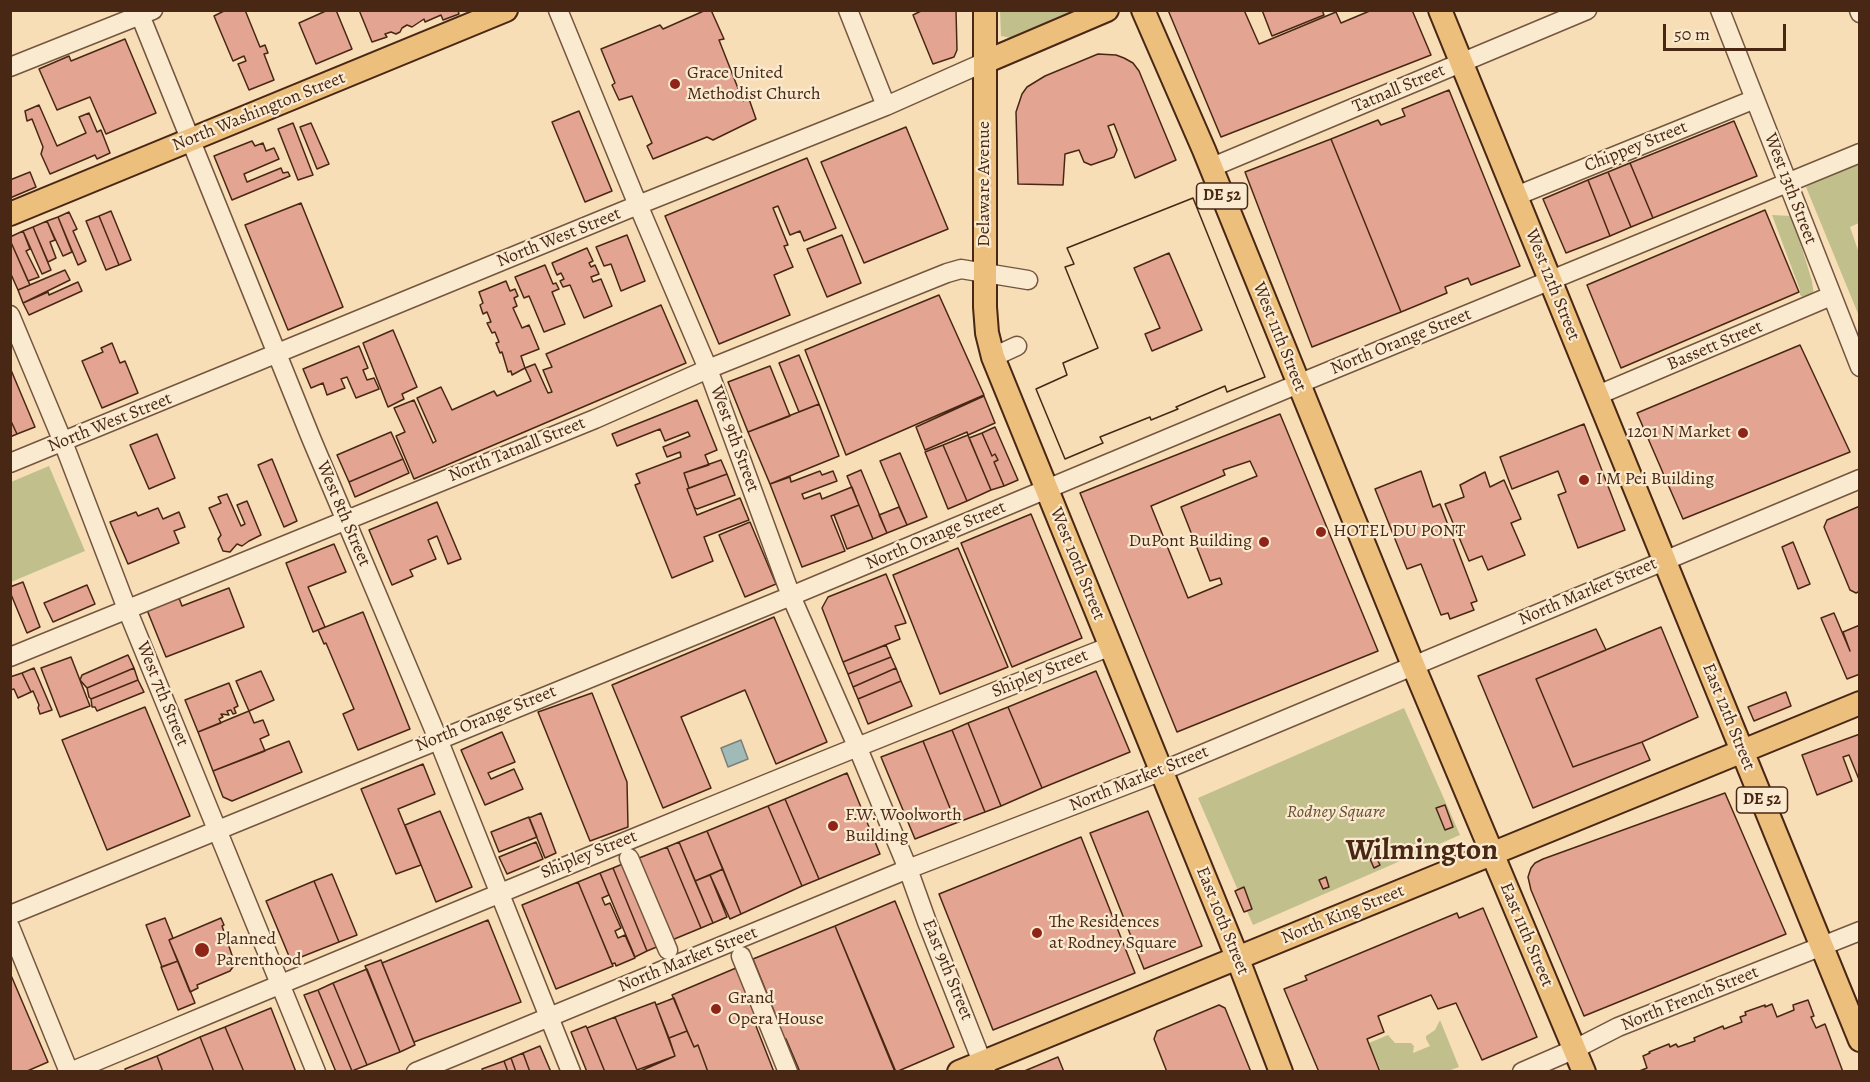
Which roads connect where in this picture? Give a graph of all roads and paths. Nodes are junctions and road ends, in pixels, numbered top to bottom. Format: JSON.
{"nodes":[{"id":1,"x":506,"y":10,"type":"edge"},
{"id":2,"x":558,"y":10,"type":"edge"},
{"id":3,"x":848,"y":10,"type":"edge"},
{"id":4,"x":985,"y":10,"type":"edge"},
{"id":5,"x":1107,"y":10,"type":"edge"},
{"id":6,"x":1143,"y":10,"type":"edge"},
{"id":7,"x":1440,"y":10,"type":"edge"},
{"id":8,"x":1587,"y":10,"type":"edge"},
{"id":9,"x":1720,"y":10,"type":"edge"},
{"id":10,"x":144,"y":12,"type":"edge"},
{"id":11,"x":985,"y":62,"type":"junction"},
{"id":12,"x":1462,"y":63,"type":"junction"},
{"id":13,"x":10,"y":67,"type":"edge"},
{"id":14,"x":1755,"y":99,"type":"junction"},
{"id":15,"x":886,"y":106,"type":"junction"},
{"id":16,"x":191,"y":140,"type":"junction"},
{"id":17,"x":1860,"y":153,"type":"edge"},
{"id":18,"x":1210,"y":168,"type":"junction"},
{"id":19,"x":1788,"y":183,"type":"junction"},
{"id":20,"x":1516,"y":196,"type":"junction"},
{"id":21,"x":638,"y":205,"type":"junction"},
{"id":22,"x":10,"y":214,"type":"edge"},
{"id":23,"x":986,"y":273,"type":"junction"},
{"id":24,"x":1028,"y":280,"type":"dead end"},
{"id":25,"x":1550,"y":281,"type":"junction"},
{"id":26,"x":1831,"y":296,"type":"junction"},
{"id":27,"x":10,"y":315,"type":"edge"},
{"id":28,"x":1017,"y":346,"type":"dead end"},
{"id":29,"x":278,"y":354,"type":"junction"},
{"id":30,"x":993,"y":357,"type":"junction"},
{"id":31,"x":1860,"y":367,"type":"edge"},
{"id":32,"x":708,"y":369,"type":"junction"},
{"id":33,"x":1298,"y":384,"type":"junction"},
{"id":34,"x":1598,"y":395,"type":"junction"},
{"id":35,"x":63,"y":442,"type":"junction"},
{"id":36,"x":10,"y":463,"type":"edge"},
{"id":37,"x":1860,"y":479,"type":"edge"},
{"id":38,"x":1047,"y":490,"type":"junction"},
{"id":39,"x":346,"y":519,"type":"junction"},
{"id":40,"x":1664,"y":560,"type":"junction"},
{"id":41,"x":791,"y":596,"type":"junction"},
{"id":42,"x":127,"y":609,"type":"junction"},
{"id":43,"x":1111,"y":646,"type":"junction"},
{"id":44,"x":10,"y":657,"type":"edge"},
{"id":45,"x":1413,"y":665,"type":"junction"},
{"id":46,"x":1860,"y":703,"type":"edge"},
{"id":47,"x":438,"y":739,"type":"junction"},
{"id":48,"x":857,"y":746,"type":"junction"},
{"id":49,"x":1742,"y":751,"type":"junction"},
{"id":50,"x":1162,"y":771,"type":"junction"},
{"id":51,"x":216,"y":830,"type":"junction"},
{"id":52,"x":1492,"y":854,"type":"junction"},
{"id":53,"x":629,"y":858,"type":"dead end"},
{"id":54,"x":908,"y":869,"type":"junction"},
{"id":55,"x":499,"y":892,"type":"junction"},
{"id":56,"x":10,"y":915,"type":"edge"},
{"id":57,"x":10,"y":927,"type":"edge"},
{"id":58,"x":1860,"y":931,"type":"edge"},
{"id":59,"x":1821,"y":946,"type":"junction"},
{"id":60,"x":668,"y":950,"type":"dead end"},
{"id":61,"x":741,"y":956,"type":"dead end"},
{"id":62,"x":1238,"y":957,"type":"junction"},
{"id":63,"x":279,"y":984,"type":"junction"},
{"id":64,"x":549,"y":1017,"type":"junction"},
{"id":65,"x":1860,"y":1040,"type":"edge"},
{"id":66,"x":1575,"y":1050,"type":"junction"},
{"id":67,"x":985,"y":1066,"type":"edge"},
{"id":68,"x":70,"y":1071,"type":"edge"},
{"id":69,"x":316,"y":1071,"type":"edge"},
{"id":70,"x":416,"y":1071,"type":"edge"},
{"id":71,"x":572,"y":1071,"type":"edge"},
{"id":72,"x":788,"y":1071,"type":"edge"},
{"id":73,"x":959,"y":1071,"type":"edge"},
{"id":74,"x":1281,"y":1071,"type":"edge"},
{"id":75,"x":1522,"y":1071,"type":"edge"},
{"id":76,"x":1584,"y":1071,"type":"edge"}],
"edges":[{"from":1,"to":16,"type":"main road","name":"North Washington Street"},
{"from":2,"to":21,"type":"street","name":"West 9th Street"},
{"from":3,"to":15,"type":"street"},
{"from":4,"to":11,"type":"main road","name":"Delaware Avenue"},
{"from":5,"to":11,"type":"main road","name":"North West Street"},
{"from":6,"to":18,"type":"main road","name":"West 11th Street","number":"DE 52"},
{"from":7,"to":12,"type":"main road","name":"West 12th Street","number":"DE 52"},
{"from":8,"to":12,"type":"street","name":"Tatnall Street"},
{"from":9,"to":14,"type":"street","name":"West 13th Street"},
{"from":10,"to":13,"type":"street"},
{"from":10,"to":16,"type":"street","name":"West 8th Street"},
{"from":11,"to":15,"type":"street","name":"North West Street"},
{"from":11,"to":23,"type":"main road","name":"Delaware Avenue"},
{"from":12,"to":18,"type":"street","name":"Tatnall Street"},
{"from":12,"to":20,"type":"main road","name":"West 12th Street","number":"DE 52"},
{"from":14,"to":19,"type":"street","name":"West 13th Street"},
{"from":14,"to":20,"type":"street","name":"Chippey Street"},
{"from":15,"to":21,"type":"street","name":"North West Street"},
{"from":16,"to":22,"type":"main road","name":"North Washington Street"},
{"from":16,"to":29,"type":"street","name":"West 8th Street"},
{"from":17,"to":19,"type":"street","name":"North Orange Street"},
{"from":18,"to":33,"type":"main road","name":"West 11th Street","number":"DE 52"},
{"from":19,"to":25,"type":"street","name":"North Orange Street"},
{"from":19,"to":26,"type":"street","name":"West 13th Street"},
{"from":20,"to":25,"type":"main road","name":"West 12th Street","number":"DE 52"},
{"from":21,"to":29,"type":"street","name":"North West Street"},
{"from":21,"to":32,"type":"street","name":"West 9th Street"},
{"from":23,"to":24,"type":"street","name":"North Tatnall Street"},
{"from":23,"to":30,"type":"main road","name":"Delaware Avenue"},
{"from":23,"to":32,"type":"street","name":"North Tatnall Street"},
{"from":25,"to":33,"type":"street","name":"North Orange Street"},
{"from":25,"to":34,"type":"main road","name":"West 12th Street","number":"DE 52"},
{"from":26,"to":31,"type":"street","name":"West 13th Street"},
{"from":26,"to":34,"type":"street","name":"Bassett Street"},
{"from":27,"to":35,"type":"street","name":"West 7th Street"},
{"from":28,"to":30,"type":"street"},
{"from":29,"to":35,"type":"street","name":"North West Street"},
{"from":29,"to":39,"type":"street","name":"West 8th Street"},
{"from":30,"to":38,"type":"main road","name":"West 10th Street"},
{"from":32,"to":39,"type":"street","name":"North Tatnall Street"},
{"from":32,"to":41,"type":"street","name":"West 9th Street"},
{"from":33,"to":38,"type":"street","name":"North Orange Street"},
{"from":33,"to":45,"type":"main road","name":"West 11th Street","number":"DE 52"},
{"from":34,"to":40,"type":"main road","name":"West 12th Street","number":"DE 52"},
{"from":35,"to":36,"type":"street","name":"North West Street"},
{"from":35,"to":42,"type":"street","name":"West 7th Street"},
{"from":37,"to":40,"type":"street","name":"North Market Street"},
{"from":38,"to":41,"type":"street","name":"North Orange Street"},
{"from":38,"to":43,"type":"main road","name":"West 10th Street"},
{"from":39,"to":42,"type":"street","name":"North Tatnall Street"},
{"from":39,"to":47,"type":"street","name":"West 8th Street"},
{"from":40,"to":45,"type":"street","name":"North Market Street"},
{"from":40,"to":49,"type":"main road","name":"East 12th Street","number":"DE 52"},
{"from":41,"to":47,"type":"street","name":"North Orange Street"},
{"from":41,"to":48,"type":"street","name":"West 9th Street"},
{"from":42,"to":44,"type":"street","name":"North Tatnall Street"},
{"from":42,"to":51,"type":"street","name":"West 7th Street"},
{"from":43,"to":48,"type":"street","name":"Shipley Street"},
{"from":43,"to":50,"type":"main road","name":"West 10th Street"},
{"from":45,"to":50,"type":"street","name":"North Market Street"},
{"from":45,"to":52,"type":"main road","name":"East 11th Street","number":"DE 52"},
{"from":46,"to":49,"type":"main road","name":"North King Street"},
{"from":47,"to":51,"type":"street","name":"North Orange Street"},
{"from":47,"to":55,"type":"street","name":"West 8th Street"},
{"from":48,"to":54,"type":"street","name":"West 9th Street"},
{"from":48,"to":55,"type":"street","name":"Shipley Street"},
{"from":49,"to":52,"type":"main road","name":"North King Street"},
{"from":49,"to":59,"type":"main road","name":"East 12th Street","number":"DE 52"},
{"from":50,"to":54,"type":"street","name":"North Market Street"},
{"from":50,"to":62,"type":"main road","name":"East 10th Street"},
{"from":51,"to":56,"type":"street","name":"North Orange Street"},
{"from":51,"to":63,"type":"street","name":"West 7th Street"},
{"from":52,"to":62,"type":"main road","name":"North King Street"},
{"from":52,"to":66,"type":"main road","name":"East 11th Street","number":"DE 52"},
{"from":53,"to":60,"type":"street"},
{"from":54,"to":64,"type":"street","name":"North Market Street"},
{"from":54,"to":67,"type":"street","name":"East 9th Street"},
{"from":55,"to":63,"type":"street","name":"Shipley Street"},
{"from":55,"to":64,"type":"street","name":"West 8th Street"},
{"from":57,"to":68,"type":"street"},
{"from":58,"to":59,"type":"street","name":"North French Street"},
{"from":59,"to":65,"type":"main road","name":"East 12th Street","number":"DE 52"},
{"from":59,"to":66,"type":"street","name":"North French Street"},
{"from":61,"to":72,"type":"street"},
{"from":62,"to":67,"type":"main road","name":"North King Street"},
{"from":62,"to":74,"type":"main road","name":"East 10th Street"},
{"from":63,"to":68,"type":"street","name":"Shipley Street"},
{"from":63,"to":69,"type":"street","name":"West 7th Street"},
{"from":64,"to":70,"type":"street","name":"North Market Street"},
{"from":64,"to":71,"type":"street","name":"West 8th Street"},
{"from":66,"to":75,"type":"street","name":"North French Street"},
{"from":66,"to":76,"type":"main road","name":"East 11th Street","number":"DE 52"},
{"from":67,"to":73,"type":"main road","name":"North King Street"}]}
